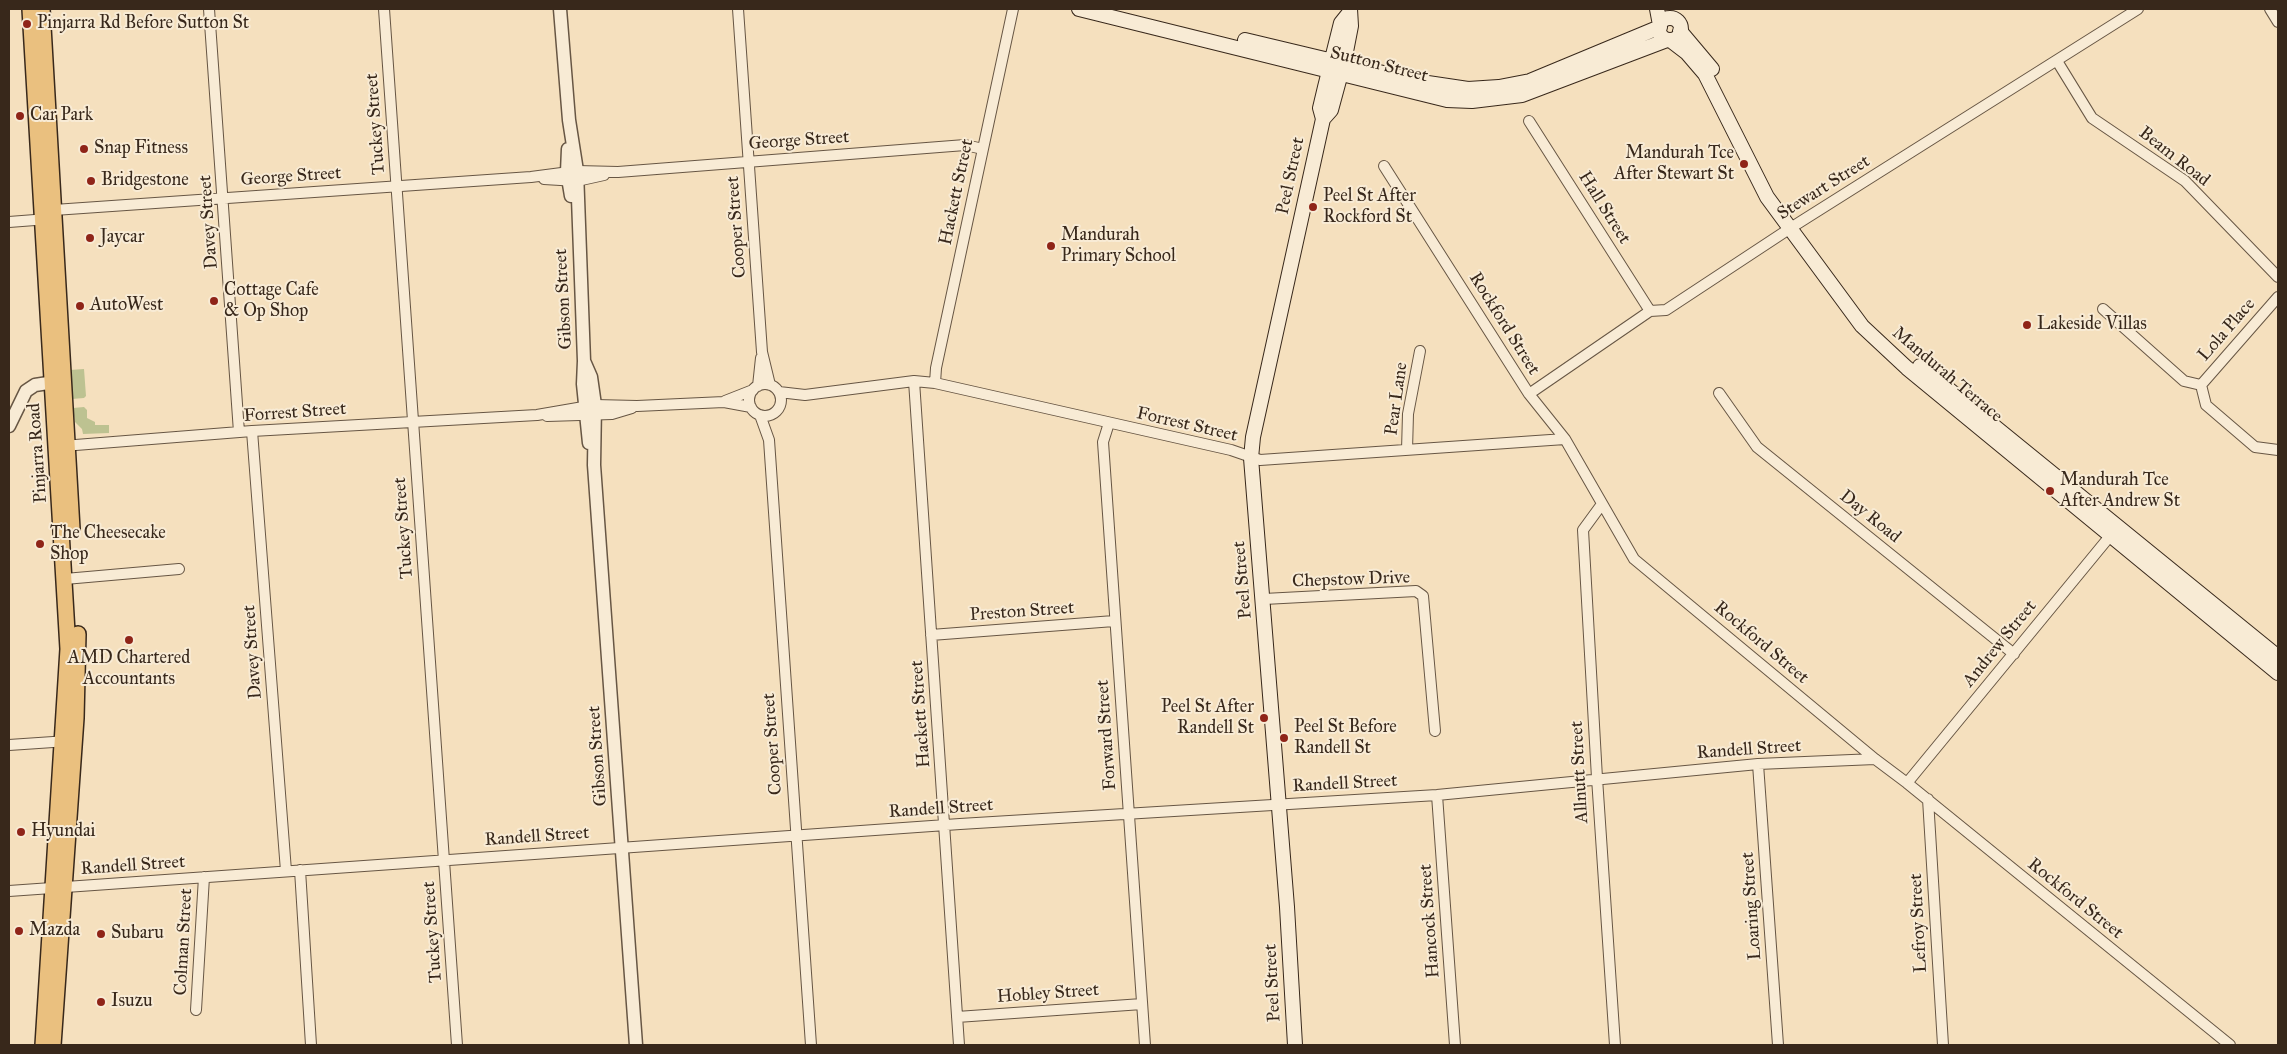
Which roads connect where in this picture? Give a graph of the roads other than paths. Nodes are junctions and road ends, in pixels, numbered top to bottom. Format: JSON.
{"nodes":[{"id":1,"x":30,"y":9,"type":"edge"},
{"id":2,"x":42,"y":9,"type":"edge"},
{"id":3,"x":209,"y":9,"type":"edge"},
{"id":4,"x":384,"y":9,"type":"edge"},
{"id":5,"x":560,"y":9,"type":"edge"},
{"id":6,"x":738,"y":9,"type":"edge"},
{"id":7,"x":1013,"y":9,"type":"edge"},
{"id":8,"x":1079,"y":9,"type":"edge"},
{"id":9,"x":1116,"y":9,"type":"edge"},
{"id":10,"x":1656,"y":9,"type":"edge"},
{"id":11,"x":2138,"y":9,"type":"edge"},
{"id":12,"x":2270,"y":9,"type":"edge"},
{"id":13,"x":1349,"y":11,"type":"edge"},
{"id":14,"x":2278,"y":22,"type":"edge"},
{"id":15,"x":1660,"y":26,"type":"junction"},
{"id":16,"x":1672,"y":28,"type":"edge"},
{"id":17,"x":1263,"y":49,"type":"junction"},
{"id":18,"x":2057,"y":61,"type":"junction"},
{"id":19,"x":1336,"y":67,"type":"junction"},
{"id":20,"x":1420,"y":88,"type":"junction"},
{"id":21,"x":1530,"y":121,"type":"dead end"},
{"id":22,"x":982,"y":149,"type":"junction"},
{"id":23,"x":749,"y":161,"type":"junction"},
{"id":24,"x":1384,"y":166,"type":"dead end"},
{"id":25,"x":573,"y":176,"type":"junction"},
{"id":26,"x":397,"y":186,"type":"junction"},
{"id":27,"x":224,"y":198,"type":"junction"},
{"id":28,"x":50,"y":216,"type":"junction"},
{"id":29,"x":9,"y":222,"type":"edge"},
{"id":30,"x":1792,"y":227,"type":"junction"},
{"id":31,"x":2278,"y":277,"type":"edge"},
{"id":32,"x":2278,"y":297,"type":"edge"},
{"id":33,"x":2103,"y":309,"type":"dead end"},
{"id":34,"x":1650,"y":311,"type":"junction"},
{"id":35,"x":1420,"y":351,"type":"dead end"},
{"id":36,"x":762,"y":352,"type":"junction"},
{"id":37,"x":58,"y":381,"type":"junction"},
{"id":38,"x":914,"y":381,"type":"junction"},
{"id":39,"x":935,"y":383,"type":"junction"},
{"id":40,"x":770,"y":385,"type":"junction"},
{"id":41,"x":2201,"y":385,"type":"junction"},
{"id":42,"x":755,"y":388,"type":"junction"},
{"id":43,"x":779,"y":392,"type":"junction"},
{"id":44,"x":1719,"y":393,"type":"dead end"},
{"id":45,"x":1528,"y":394,"type":"junction"},
{"id":46,"x":805,"y":395,"type":"junction"},
{"id":47,"x":724,"y":402,"type":"junction"},
{"id":48,"x":751,"y":407,"type":"junction"},
{"id":49,"x":778,"y":409,"type":"junction"},
{"id":50,"x":590,"y":410,"type":"junction"},
{"id":51,"x":760,"y":415,"type":"junction"},
{"id":52,"x":413,"y":422,"type":"junction"},
{"id":53,"x":1109,"y":423,"type":"junction"},
{"id":54,"x":9,"y":426,"type":"edge"},
{"id":55,"x":252,"y":431,"type":"junction"},
{"id":56,"x":239,"y":432,"type":"junction"},
{"id":57,"x":1565,"y":439,"type":"junction"},
{"id":58,"x":769,"y":440,"type":"junction"},
{"id":59,"x":62,"y":446,"type":"junction"},
{"id":60,"x":1407,"y":450,"type":"junction"},
{"id":61,"x":2278,"y":450,"type":"edge"},
{"id":62,"x":1251,"y":458,"type":"junction"},
{"id":63,"x":1602,"y":504,"type":"junction"},
{"id":64,"x":2114,"y":530,"type":"junction"},
{"id":65,"x":179,"y":569,"type":"dead end"},
{"id":66,"x":70,"y":578,"type":"junction"},
{"id":67,"x":1264,"y":600,"type":"junction"},
{"id":68,"x":1114,"y":621,"type":"junction"},
{"id":69,"x":931,"y":635,"type":"junction"},
{"id":70,"x":2014,"y":654,"type":"junction"},
{"id":71,"x":2278,"y":657,"type":"edge"},
{"id":72,"x":2278,"y":673,"type":"edge"},
{"id":73,"x":1435,"y":731,"type":"dead end"},
{"id":74,"x":68,"y":741,"type":"junction"},
{"id":75,"x":9,"y":745,"type":"edge"},
{"id":76,"x":1875,"y":759,"type":"junction"},
{"id":77,"x":1758,"y":764,"type":"junction"},
{"id":78,"x":1596,"y":778,"type":"junction"},
{"id":79,"x":1908,"y":782,"type":"junction"},
{"id":80,"x":1437,"y":795,"type":"junction"},
{"id":81,"x":1928,"y":800,"type":"junction"},
{"id":82,"x":1279,"y":804,"type":"junction"},
{"id":83,"x":1129,"y":814,"type":"junction"},
{"id":84,"x":945,"y":825,"type":"junction"},
{"id":85,"x":796,"y":836,"type":"junction"},
{"id":86,"x":622,"y":847,"type":"junction"},
{"id":87,"x":444,"y":860,"type":"junction"},
{"id":88,"x":300,"y":870,"type":"junction"},
{"id":89,"x":286,"y":871,"type":"junction"},
{"id":90,"x":204,"y":877,"type":"junction"},
{"id":91,"x":59,"y":887,"type":"junction"},
{"id":92,"x":9,"y":890,"type":"edge"},
{"id":93,"x":1142,"y":1004,"type":"junction"},
{"id":94,"x":196,"y":1010,"type":"dead end"},
{"id":95,"x":957,"y":1017,"type":"junction"},
{"id":96,"x":43,"y":1045,"type":"edge"},
{"id":97,"x":54,"y":1045,"type":"edge"},
{"id":98,"x":312,"y":1045,"type":"edge"},
{"id":99,"x":457,"y":1045,"type":"edge"},
{"id":100,"x":636,"y":1045,"type":"edge"},
{"id":101,"x":811,"y":1045,"type":"edge"},
{"id":102,"x":959,"y":1045,"type":"edge"},
{"id":103,"x":1144,"y":1045,"type":"edge"},
{"id":104,"x":1295,"y":1045,"type":"edge"},
{"id":105,"x":1455,"y":1045,"type":"edge"},
{"id":106,"x":1615,"y":1045,"type":"edge"},
{"id":107,"x":1778,"y":1045,"type":"edge"},
{"id":108,"x":1943,"y":1045,"type":"edge"},
{"id":109,"x":2230,"y":1045,"type":"edge"}],
"edges":[{"from":1,"to":28,"type":"main road","name":"Pinjarra Road"},
{"from":2,"to":28,"type":"main road","name":"Pinjarra Road"},
{"from":3,"to":27,"type":"street","name":"Davey Street"},
{"from":4,"to":26,"type":"street","name":"Tuckey Street"},
{"from":5,"to":25,"type":"street","name":"Gibson Street"},
{"from":6,"to":23,"type":"street","name":"Cooper Street"},
{"from":7,"to":22,"type":"street","name":"Hackett Street"},
{"from":8,"to":17,"type":"main road","name":"Sutton Street"},
{"from":9,"to":17,"type":"main road","name":"Sutton Street"},
{"from":10,"to":15,"type":"main road"},
{"from":11,"to":18,"type":"street","name":"Stewart Street"},
{"from":12,"to":14,"type":"street"},
{"from":13,"to":19,"type":"main road","name":"Peel Street"},
{"from":15,"to":16,"type":"main road","name":"Mandurah Terrace"},
{"from":15,"to":20,"type":"main road","name":"Sutton Street"},
{"from":16,"to":20,"type":"main road","name":"Sutton Street"},
{"from":16,"to":30,"type":"main road","name":"Mandurah Terrace"},
{"from":17,"to":19,"type":"main road","name":"Sutton Street"},
{"from":18,"to":30,"type":"street","name":"Stewart Street"},
{"from":18,"to":31,"type":"street","name":"Beam Road"},
{"from":19,"to":20,"type":"main road","name":"Sutton Street"},
{"from":19,"to":62,"type":"main road","name":"Peel Street"},
{"from":21,"to":34,"type":"street","name":"Hall Street"},
{"from":22,"to":23,"type":"street","name":"George Street"},
{"from":22,"to":39,"type":"street","name":"Hackett Street"},
{"from":23,"to":25,"type":"street","name":"George Street"},
{"from":23,"to":36,"type":"street","name":"Cooper Street"},
{"from":24,"to":45,"type":"street","name":"Rockford Street"},
{"from":25,"to":26,"type":"street","name":"George Street"},
{"from":25,"to":50,"type":"street","name":"Gibson Street"},
{"from":26,"to":27,"type":"street","name":"George Street"},
{"from":26,"to":52,"type":"street","name":"Tuckey Street"},
{"from":27,"to":28,"type":"street","name":"George Street"},
{"from":27,"to":56,"type":"street","name":"Davey Street"},
{"from":28,"to":29,"type":"street","name":"George Street"},
{"from":28,"to":37,"type":"main road","name":"Pinjarra Road"},
{"from":30,"to":34,"type":"street","name":"Stewart Street"},
{"from":30,"to":64,"type":"main road","name":"Mandurah Terrace"},
{"from":32,"to":41,"type":"street","name":"Lola Place"},
{"from":33,"to":41,"type":"street"},
{"from":34,"to":45,"type":"street","name":"Stewart Street"},
{"from":35,"to":60,"type":"street","name":"Pear Lane"},
{"from":36,"to":40,"type":"street","name":"Cooper Street"},
{"from":36,"to":42,"type":"street","name":"Cooper Street"},
{"from":37,"to":54,"type":"street"},
{"from":37,"to":59,"type":"main road","name":"Pinjarra Road"},
{"from":38,"to":39,"type":"street","name":"Forrest Street"},
{"from":38,"to":46,"type":"street","name":"Forrest Street"},
{"from":38,"to":69,"type":"street","name":"Hackett Street"},
{"from":39,"to":53,"type":"street","name":"Forrest Street"},
{"from":40,"to":42,"type":"street"},
{"from":40,"to":43,"type":"street"},
{"from":41,"to":61,"type":"street"},
{"from":42,"to":47,"type":"street","name":"Forrest Street"},
{"from":42,"to":48,"type":"street"},
{"from":43,"to":46,"type":"street","name":"Forrest Street"},
{"from":43,"to":49,"type":"street"},
{"from":44,"to":70,"type":"street","name":"Day Road"},
{"from":45,"to":57,"type":"street","name":"Rockford Street"},
{"from":46,"to":49,"type":"street","name":"Forrest Street"},
{"from":47,"to":48,"type":"street","name":"Forrest Street"},
{"from":47,"to":50,"type":"street","name":"Forrest Street"},
{"from":48,"to":51,"type":"street"},
{"from":49,"to":51,"type":"street"},
{"from":49,"to":58,"type":"street","name":"Cooper Street"},
{"from":50,"to":52,"type":"street","name":"Forrest Street"},
{"from":50,"to":86,"type":"street","name":"Gibson Street"},
{"from":51,"to":58,"type":"street","name":"Cooper Street"},
{"from":52,"to":55,"type":"street","name":"Forrest Street"},
{"from":52,"to":87,"type":"street","name":"Tuckey Street"},
{"from":53,"to":62,"type":"street","name":"Forrest Street"},
{"from":53,"to":68,"type":"street","name":"Forward Street"},
{"from":55,"to":56,"type":"street","name":"Forrest Street"},
{"from":55,"to":89,"type":"street","name":"Davey Street"},
{"from":56,"to":59,"type":"street","name":"Forrest Street"},
{"from":57,"to":60,"type":"street","name":"Forrest Street"},
{"from":57,"to":63,"type":"street","name":"Rockford Street"},
{"from":58,"to":85,"type":"street","name":"Cooper Street"},
{"from":59,"to":66,"type":"main road","name":"Pinjarra Road"},
{"from":60,"to":62,"type":"street","name":"Forrest Street"},
{"from":62,"to":67,"type":"main road","name":"Peel Street"},
{"from":63,"to":76,"type":"street","name":"Rockford Street"},
{"from":63,"to":78,"type":"street","name":"Allnutt Street"},
{"from":64,"to":70,"type":"street","name":"Andrew Street"},
{"from":64,"to":71,"type":"main road","name":"Mandurah Terrace"},
{"from":64,"to":72,"type":"main road","name":"Mandurah Terrace"},
{"from":65,"to":66,"type":"street"},
{"from":66,"to":74,"type":"main road","name":"Pinjarra Road"},
{"from":67,"to":73,"type":"street","name":"Chepstow Drive"},
{"from":67,"to":82,"type":"main road","name":"Peel Street"},
{"from":68,"to":69,"type":"street","name":"Preston Street"},
{"from":68,"to":83,"type":"street","name":"Forward Street"},
{"from":69,"to":84,"type":"street","name":"Hackett Street"},
{"from":70,"to":79,"type":"street","name":"Andrew Street"},
{"from":74,"to":75,"type":"street"},
{"from":74,"to":91,"type":"main road","name":"Pinjarra Road"},
{"from":76,"to":77,"type":"street","name":"Randell Street"},
{"from":76,"to":79,"type":"street","name":"Rockford Street"},
{"from":77,"to":78,"type":"street","name":"Randell Street"},
{"from":77,"to":107,"type":"street","name":"Loaring Street"},
{"from":78,"to":80,"type":"street","name":"Randell Street"},
{"from":78,"to":106,"type":"street","name":"Allnutt Street"},
{"from":79,"to":81,"type":"street","name":"Rockford Street"},
{"from":80,"to":82,"type":"street","name":"Randell Street"},
{"from":80,"to":105,"type":"street","name":"Hancock Street"},
{"from":81,"to":108,"type":"street","name":"Lefroy Street"},
{"from":81,"to":109,"type":"street","name":"Rockford Street"},
{"from":82,"to":83,"type":"street","name":"Randell Street"},
{"from":82,"to":104,"type":"main road","name":"Peel Street"},
{"from":83,"to":84,"type":"street","name":"Randell Street"},
{"from":83,"to":93,"type":"street","name":"Forward Street"},
{"from":84,"to":85,"type":"street","name":"Randell Street"},
{"from":84,"to":95,"type":"street","name":"Hackett Street"},
{"from":85,"to":86,"type":"street","name":"Randell Street"},
{"from":85,"to":101,"type":"street","name":"Cooper Street"},
{"from":86,"to":87,"type":"street","name":"Randell Street"},
{"from":86,"to":100,"type":"street","name":"Gibson Street"},
{"from":87,"to":88,"type":"street","name":"Randell Street"},
{"from":87,"to":99,"type":"street","name":"Tuckey Street"},
{"from":88,"to":89,"type":"street","name":"Randell Street"},
{"from":88,"to":98,"type":"street"},
{"from":89,"to":90,"type":"street","name":"Randell Street"},
{"from":90,"to":91,"type":"street","name":"Randell Street"},
{"from":90,"to":94,"type":"street","name":"Colman Street"},
{"from":91,"to":92,"type":"street","name":"Randell Street"},
{"from":91,"to":96,"type":"main road","name":"Pinjarra Road"},
{"from":91,"to":97,"type":"main road","name":"Pinjarra Road"},
{"from":93,"to":95,"type":"street","name":"Hobley Street"},
{"from":93,"to":103,"type":"street","name":"Forward Street"},
{"from":95,"to":102,"type":"street","name":"Hackett Street"}]}
